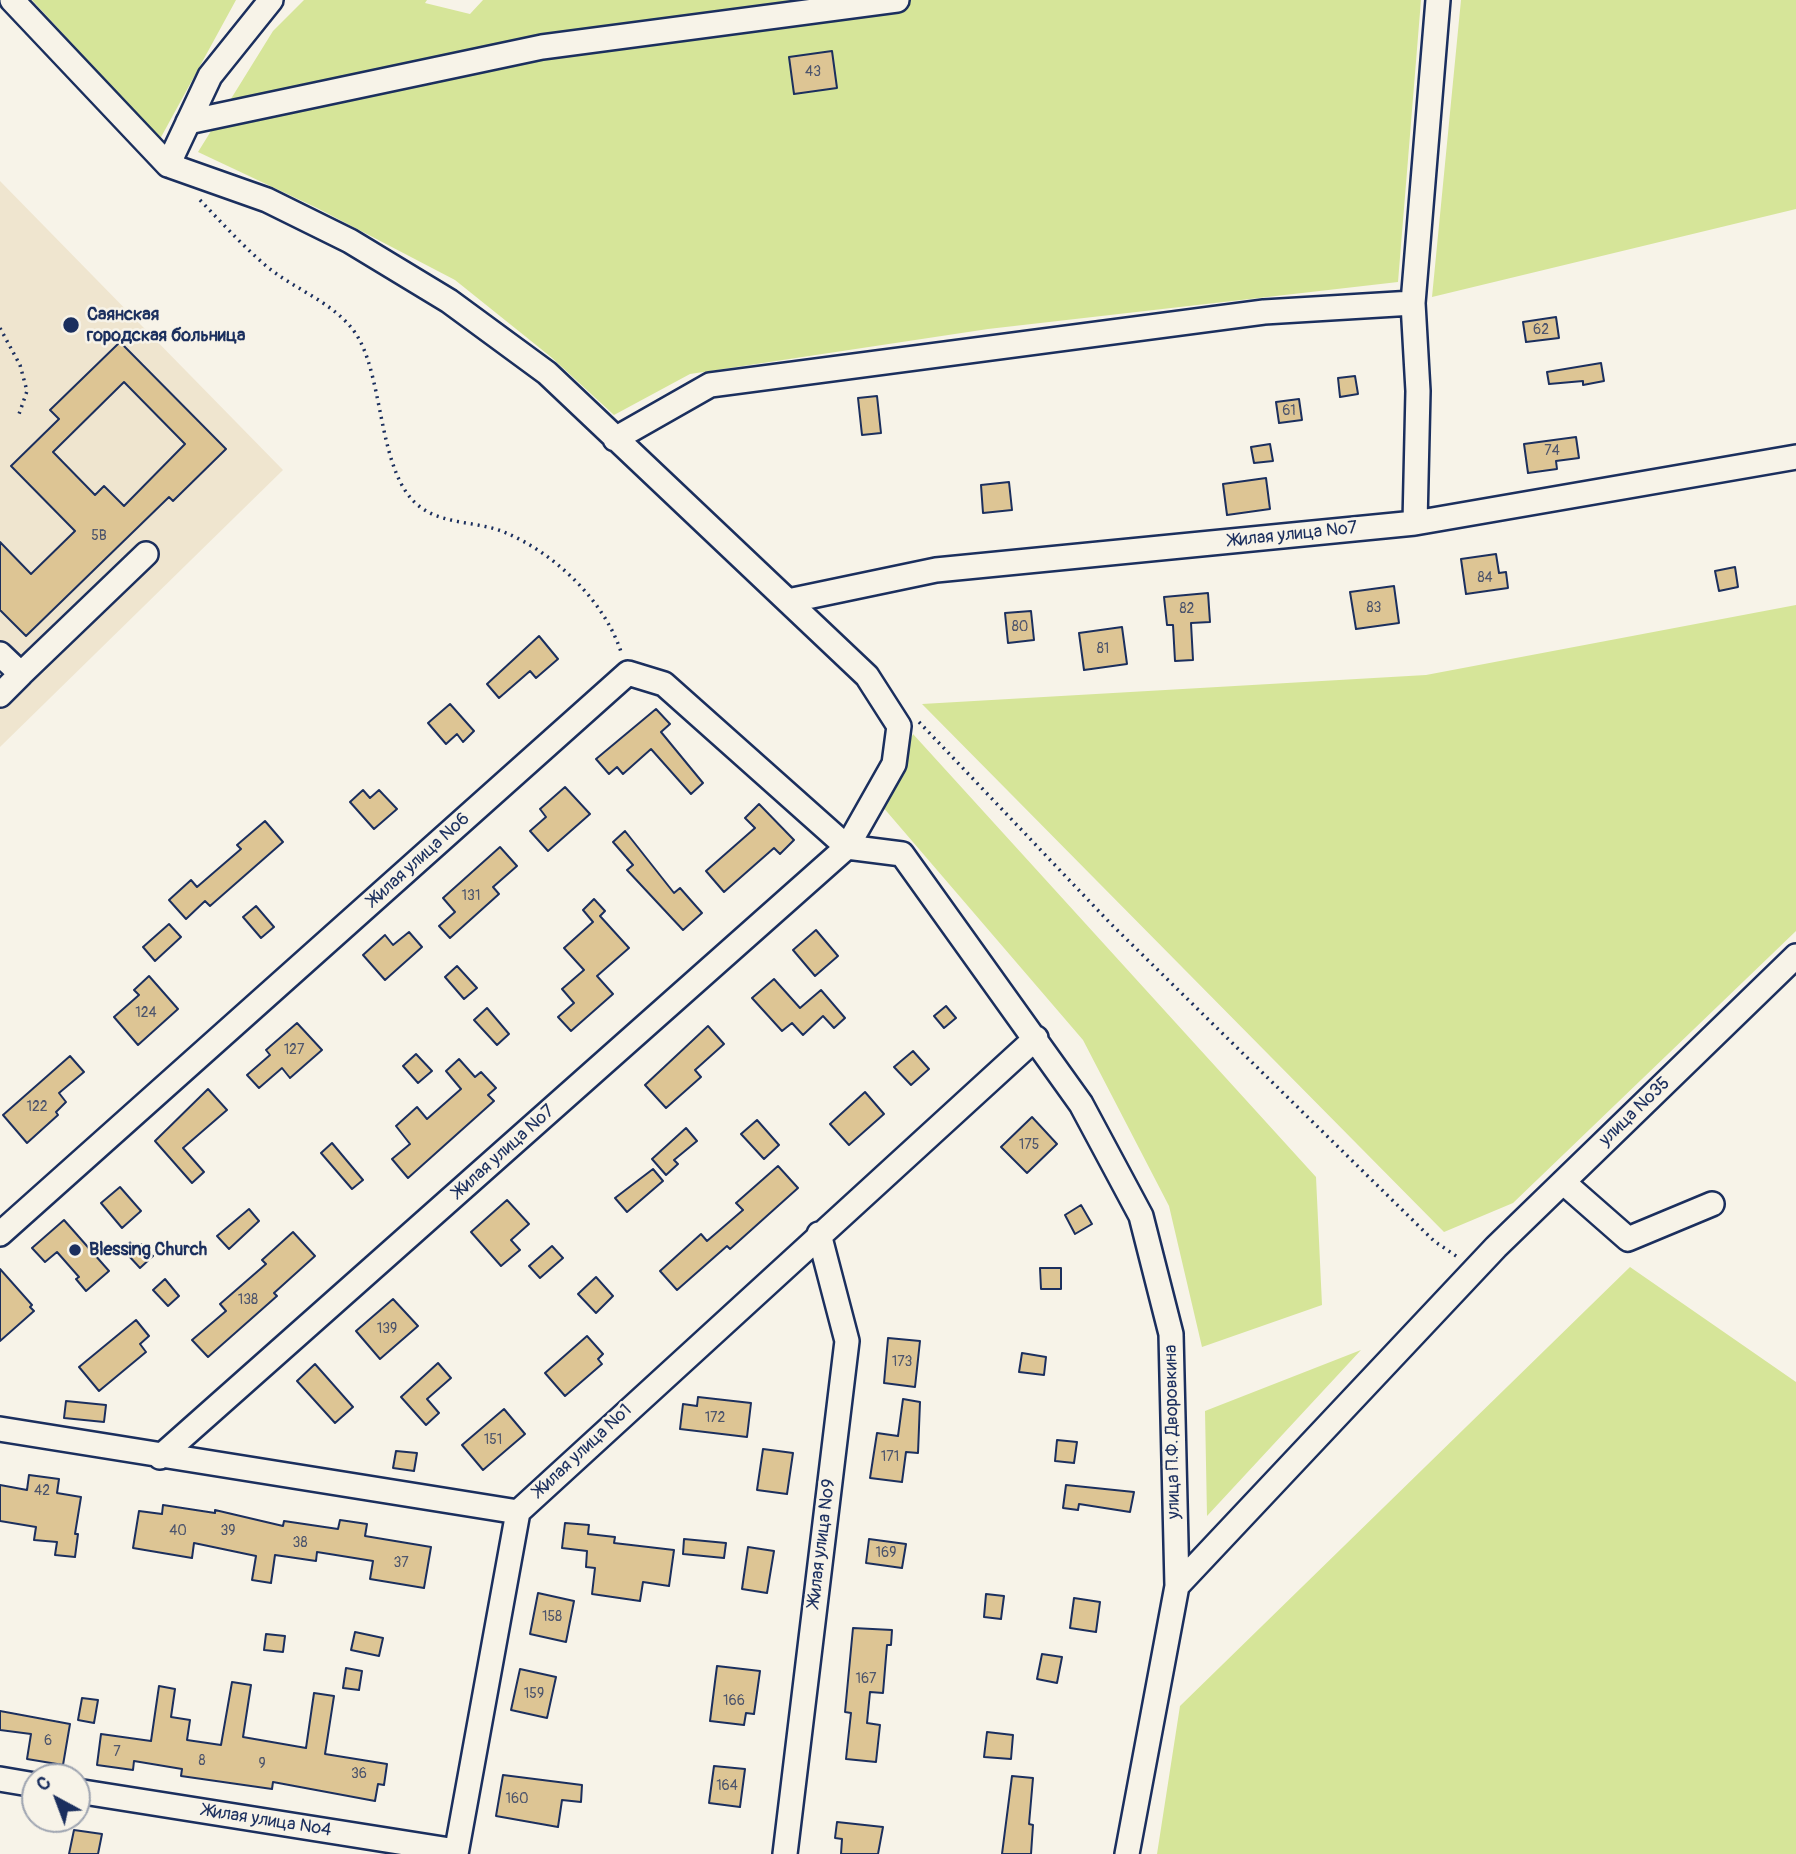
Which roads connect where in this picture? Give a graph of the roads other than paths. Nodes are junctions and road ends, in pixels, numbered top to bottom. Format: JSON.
{"nodes":[{"id":1,"x":12,"y":0,"type":"edge"},
{"id":2,"x":271,"y":0,"type":"edge"},
{"id":3,"x":897,"y":0,"type":"edge"},
{"id":4,"x":1438,"y":0,"type":"edge"},
{"id":5,"x":188,"y":122,"type":"junction"},
{"id":6,"x":168,"y":165,"type":"junction"},
{"id":7,"x":1413,"y":303,"type":"junction"},
{"id":8,"x":615,"y":439,"type":"junction"},
{"id":9,"x":1796,"y":457,"type":"edge"},
{"id":10,"x":1415,"y":523,"type":"junction"},
{"id":11,"x":146,"y":554,"type":"dead end"},
{"id":12,"x":788,"y":601,"type":"junction"},
{"id":13,"x":0,"y":654,"type":"edge"},
{"id":14,"x":21,"y":674,"type":"junction"},
{"id":15,"x":0,"y":695,"type":"edge"},
{"id":16,"x":847,"y":847,"type":"junction"},
{"id":17,"x":1796,"y":956,"type":"edge"},
{"id":18,"x":1036,"y":1038,"type":"junction"},
{"id":19,"x":1563,"y":1182,"type":"junction"},
{"id":20,"x":1712,"y":1204,"type":"dead end"},
{"id":21,"x":0,"y":1234,"type":"edge"},
{"id":22,"x":819,"y":1234,"type":"junction"},
{"id":23,"x":0,"y":1429,"type":"edge"},
{"id":24,"x":160,"y":1457,"type":"junction"},
{"id":25,"x":517,"y":1512,"type":"junction"},
{"id":26,"x":1177,"y":1586,"type":"junction"},
{"id":27,"x":0,"y":1779,"type":"edge"},
{"id":28,"x":21,"y":1782,"type":"edge"},
{"id":29,"x":91,"y":1793,"type":"edge"},
{"id":30,"x":456,"y":1853,"type":"edge"},
{"id":31,"x":785,"y":1854,"type":"edge"},
{"id":32,"x":1127,"y":1854,"type":"edge"}],
"edges":[{"from":1,"to":6,"type":"street"},
{"from":2,"to":5,"type":"street"},
{"from":3,"to":5,"type":"street"},
{"from":4,"to":7,"type":"street"},
{"from":5,"to":6,"type":"street"},
{"from":6,"to":8,"type":"street","name":"Жилая улица №7"},
{"from":7,"to":8,"type":"street"},
{"from":7,"to":10,"type":"street"},
{"from":8,"to":12,"type":"street","name":"Жилая улица №7"},
{"from":9,"to":10,"type":"street","name":"Жилая улица №7"},
{"from":10,"to":12,"type":"street","name":"Жилая улица №7"},
{"from":11,"to":14,"type":"street"},
{"from":12,"to":16,"type":"street","name":"Жилая улица №7"},
{"from":13,"to":14,"type":"street"},
{"from":14,"to":15,"type":"street"},
{"from":16,"to":18,"type":"street","name":"улица П.Ф. Дворовкина"},
{"from":16,"to":21,"type":"street","name":"Жилая улица №6"},
{"from":16,"to":24,"type":"street","name":"Жилая улица №7"},
{"from":17,"to":19,"type":"street","name":"улица №35"},
{"from":18,"to":22,"type":"street","name":"Жилая улица №1"},
{"from":18,"to":26,"type":"street","name":"улица П.Ф. Дворовкина"},
{"from":19,"to":20,"type":"street"},
{"from":19,"to":26,"type":"street","name":"улица №35"},
{"from":22,"to":25,"type":"street","name":"Жилая улица №1"},
{"from":22,"to":31,"type":"street","name":"Жилая улица №9"},
{"from":23,"to":24,"type":"street","name":"Жилая улица №1"},
{"from":24,"to":25,"type":"street","name":"Жилая улица №1"},
{"from":25,"to":30,"type":"street"},
{"from":26,"to":32,"type":"street","name":"улица П.Ф. Дворовкина"},
{"from":27,"to":28,"type":"street"},
{"from":29,"to":30,"type":"street","name":"Жилая улица №4"}]}
